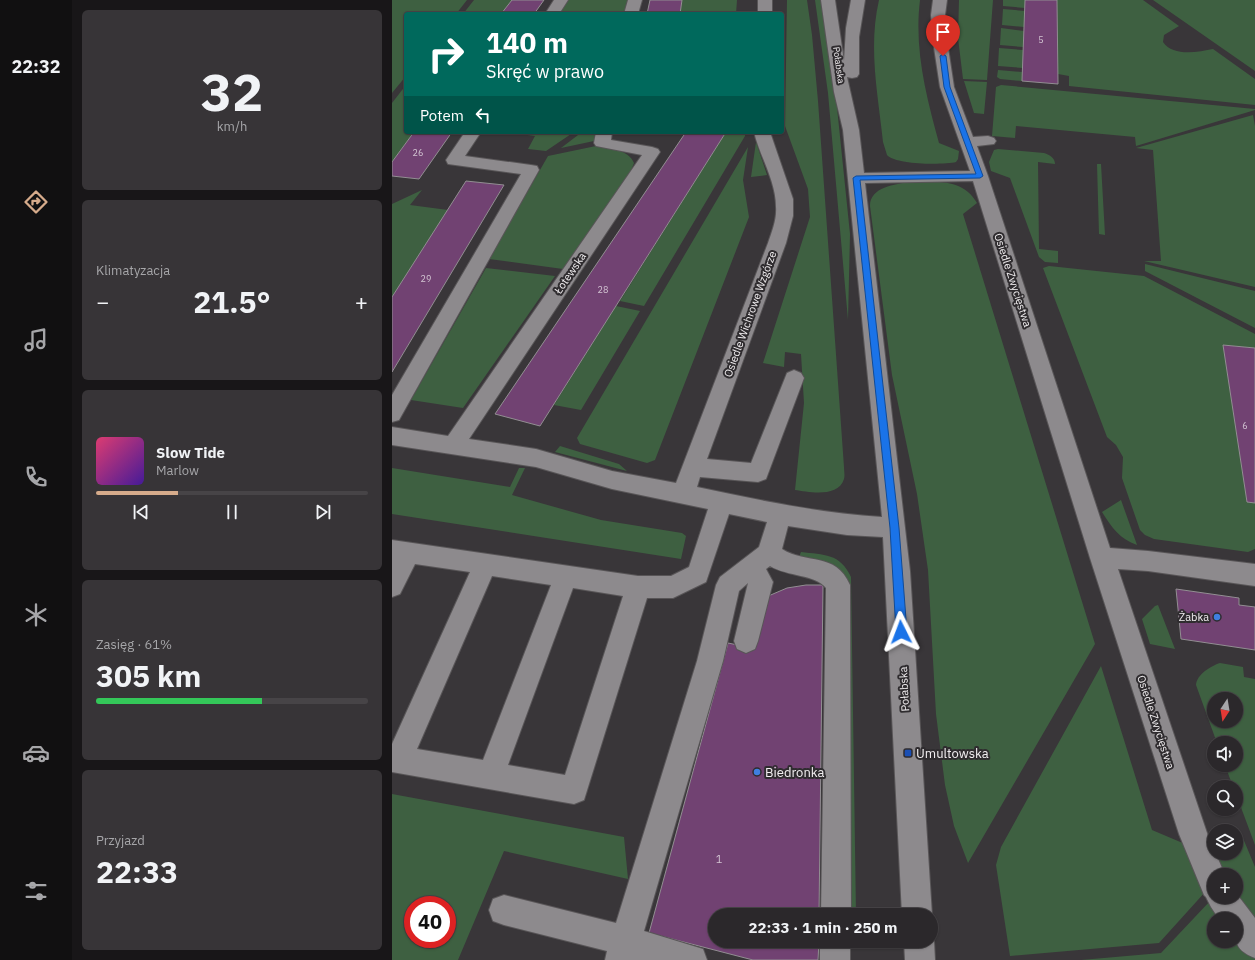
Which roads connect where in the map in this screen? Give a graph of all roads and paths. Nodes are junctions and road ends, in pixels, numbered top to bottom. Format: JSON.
{"nodes":[{"id":1,"x":561,"y":0,"type":"edge"},
{"id":2,"x":635,"y":0,"type":"edge"},
{"id":3,"x":766,"y":0,"type":"edge"},
{"id":4,"x":828,"y":0,"type":"edge"},
{"id":5,"x":858,"y":0,"type":"edge"},
{"id":6,"x":940,"y":0,"type":"edge"},
{"id":7,"x":553,"y":12,"type":"edge"},
{"id":8,"x":632,"y":12,"type":"edge"},
{"id":9,"x":765,"y":12,"type":"edge"},
{"id":10,"x":851,"y":130,"type":"junction"},
{"id":11,"x":472,"y":134,"type":"edge"},
{"id":12,"x":604,"y":134,"type":"edge"},
{"id":13,"x":762,"y":134,"type":"edge"},
{"id":14,"x":980,"y":176,"type":"junction"},
{"id":15,"x":856,"y":178,"type":"junction"},
{"id":16,"x":794,"y":378,"type":"dead end"},
{"id":17,"x":392,"y":414,"type":"edge"},
{"id":18,"x":392,"y":436,"type":"edge"},
{"id":19,"x":453,"y":446,"type":"junction"},
{"id":20,"x":694,"y":467,"type":"junction"},
{"id":21,"x":683,"y":494,"type":"junction"},
{"id":22,"x":722,"y":502,"type":"junction"},
{"id":23,"x":780,"y":516,"type":"junction"},
{"id":24,"x":894,"y":528,"type":"junction"},
{"id":25,"x":400,"y":551,"type":"edge"},
{"id":26,"x":1102,"y":558,"type":"junction"},
{"id":27,"x":760,"y":561,"type":"junction"},
{"id":28,"x":485,"y":564,"type":"junction"},
{"id":29,"x":1255,"y":575,"type":"edge"},
{"id":30,"x":566,"y":576,"type":"junction"},
{"id":31,"x":392,"y":586,"type":"edge"},
{"id":32,"x":638,"y":587,"type":"junction"},
{"id":33,"x":746,"y":641,"type":"dead end"},
{"id":34,"x":396,"y":759,"type":"edge"},
{"id":35,"x":491,"y":775,"type":"junction"},
{"id":36,"x":1207,"y":868,"type":"edge"},
{"id":37,"x":1225,"y":904,"type":"edge"},
{"id":38,"x":836,"y":908,"type":"edge"},
{"id":39,"x":917,"y":908,"type":"edge"},
{"id":40,"x":504,"y":910,"type":"dead end"},
{"id":41,"x":1255,"y":943,"type":"edge"},
{"id":42,"x":835,"y":948,"type":"edge"},
{"id":43,"x":919,"y":948,"type":"edge"},
{"id":44,"x":623,"y":951,"type":"edge"},
{"id":45,"x":692,"y":960,"type":"edge"},
{"id":46,"x":835,"y":960,"type":"edge"},
{"id":47,"x":920,"y":960,"type":"edge"}],
"edges":[{"from":1,"to":7,"type":"street"},
{"from":2,"to":8,"type":"street"},
{"from":3,"to":9,"type":"street"},
{"from":4,"to":10,"type":"street","name":"Połabska"},
{"from":5,"to":10,"type":"street","name":"Połabska"},
{"from":6,"to":14,"type":"street","name":"Osiedle Zwycięstwa"},
{"from":10,"to":15,"type":"street","name":"Połabska"},
{"from":11,"to":17,"type":"street"},
{"from":12,"to":19,"type":"street","name":"Łotewska"},
{"from":13,"to":20,"type":"street","name":"Osiedle Wichrowe Wzgórze"},
{"from":14,"to":15,"type":"street"},
{"from":14,"to":26,"type":"street","name":"Osiedle Zwycięstwa"},
{"from":15,"to":24,"type":"street","name":"Połabska"},
{"from":16,"to":20,"type":"street"},
{"from":18,"to":19,"type":"street"},
{"from":19,"to":21,"type":"street"},
{"from":20,"to":21,"type":"street","name":"Osiedle Wichrowe Wzgórze"},
{"from":21,"to":22,"type":"street"},
{"from":22,"to":23,"type":"street"},
{"from":22,"to":32,"type":"street"},
{"from":23,"to":24,"type":"street"},
{"from":23,"to":27,"type":"street"},
{"from":24,"to":39,"type":"street","name":"Połabska"},
{"from":25,"to":28,"type":"street"},
{"from":25,"to":31,"type":"street"},
{"from":26,"to":29,"type":"street"},
{"from":26,"to":36,"type":"street","name":"Osiedle Zwycięstwa"},
{"from":27,"to":33,"type":"street"},
{"from":27,"to":38,"type":"street"},
{"from":27,"to":44,"type":"street"},
{"from":28,"to":30,"type":"street"},
{"from":28,"to":34,"type":"street"},
{"from":30,"to":32,"type":"street"},
{"from":30,"to":35,"type":"street"},
{"from":32,"to":35,"type":"street"},
{"from":34,"to":35,"type":"street"},
{"from":37,"to":41,"type":"street"},
{"from":40,"to":44,"type":"street"},
{"from":42,"to":46,"type":"street"},
{"from":43,"to":47,"type":"street"},
{"from":44,"to":45,"type":"street"}]}
